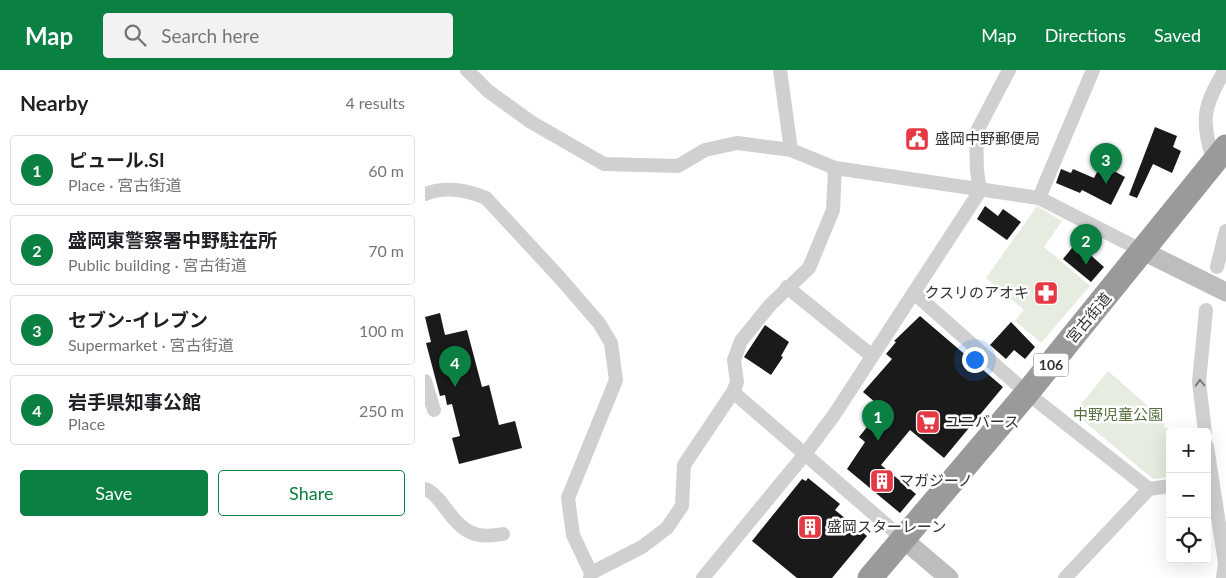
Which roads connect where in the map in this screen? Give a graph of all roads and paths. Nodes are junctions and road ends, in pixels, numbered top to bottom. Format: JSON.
{"nodes":[{"id":1,"x":467,"y":70,"type":"edge"},
{"id":2,"x":779,"y":70,"type":"edge"},
{"id":3,"x":1009,"y":70,"type":"edge"},
{"id":4,"x":1093,"y":70,"type":"edge"},
{"id":5,"x":1225,"y":70,"type":"edge"},
{"id":6,"x":791,"y":150,"type":"junction"},
{"id":7,"x":1221,"y":157,"type":"edge"},
{"id":8,"x":835,"y":168,"type":"junction"},
{"id":9,"x":980,"y":191,"type":"junction"},
{"id":10,"x":425,"y":194,"type":"edge"},
{"id":11,"x":1039,"y":198,"type":"junction"},
{"id":12,"x":1226,"y":231,"type":"edge"},
{"id":13,"x":1143,"y":251,"type":"junction"},
{"id":14,"x":1217,"y":267,"type":"dead end"},
{"id":15,"x":787,"y":287,"type":"junction"},
{"id":16,"x":1224,"y":292,"type":"edge"},
{"id":17,"x":914,"y":294,"type":"junction"},
{"id":18,"x":1206,"y":310,"type":"dead end"},
{"id":19,"x":871,"y":356,"type":"junction"},
{"id":20,"x":425,"y":381,"type":"edge"},
{"id":21,"x":733,"y":392,"type":"junction"},
{"id":22,"x":1027,"y":393,"type":"junction"},
{"id":23,"x":434,"y":410,"type":"dead end"},
{"id":24,"x":1205,"y":428,"type":"edge"},
{"id":25,"x":805,"y":454,"type":"junction"},
{"id":26,"x":1166,"y":487,"type":"edge"},
{"id":27,"x":425,"y":489,"type":"edge"},
{"id":28,"x":1149,"y":489,"type":"junction"},
{"id":29,"x":1211,"y":491,"type":"edge"},
{"id":30,"x":503,"y":534,"type":"dead end"},
{"id":31,"x":903,"y":539,"type":"junction"},
{"id":32,"x":1225,"y":563,"type":"edge"},
{"id":33,"x":591,"y":576,"type":"edge"},
{"id":34,"x":703,"y":578,"type":"edge"},
{"id":35,"x":870,"y":578,"type":"edge"},
{"id":36,"x":949,"y":578,"type":"edge"},
{"id":37,"x":1065,"y":578,"type":"edge"},
{"id":38,"x":1223,"y":578,"type":"edge"}],
"edges":[{"from":1,"to":6,"type":"street"},
{"from":2,"to":6,"type":"street"},
{"from":3,"to":9,"type":"street"},
{"from":4,"to":11,"type":"street"},
{"from":5,"to":7,"type":"street"},
{"from":6,"to":8,"type":"street"},
{"from":7,"to":13,"type":"highway","name":"宮古街道","number":"106"},
{"from":8,"to":9,"type":"street"},
{"from":8,"to":15,"type":"street"},
{"from":9,"to":11,"type":"street"},
{"from":9,"to":17,"type":"street"},
{"from":10,"to":33,"type":"street"},
{"from":11,"to":13,"type":"street"},
{"from":12,"to":14,"type":"street"},
{"from":13,"to":16,"type":"street"},
{"from":13,"to":22,"type":"highway","name":"宮古街道","number":"106"},
{"from":15,"to":19,"type":"street"},
{"from":15,"to":21,"type":"street"},
{"from":17,"to":19,"type":"street"},
{"from":17,"to":22,"type":"street"},
{"from":24,"to":18,"type":"street","one_way":true},
{"from":19,"to":25,"type":"street"},
{"from":20,"to":23,"type":"street"},
{"from":21,"to":25,"type":"street"},
{"from":21,"to":33,"type":"street"},
{"from":22,"to":28,"type":"street"},
{"from":22,"to":31,"type":"highway","name":"宮古街道","number":"106"},
{"from":25,"to":31,"type":"street"},
{"from":25,"to":34,"type":"street"},
{"from":26,"to":28,"type":"street"},
{"from":27,"to":30,"type":"street"},
{"from":28,"to":37,"type":"street"},
{"from":29,"to":32,"type":"street"},
{"from":31,"to":35,"type":"highway","name":"宮古街道","number":"106"},
{"from":31,"to":36,"type":"street"},
{"from":32,"to":38,"type":"street"}]}
